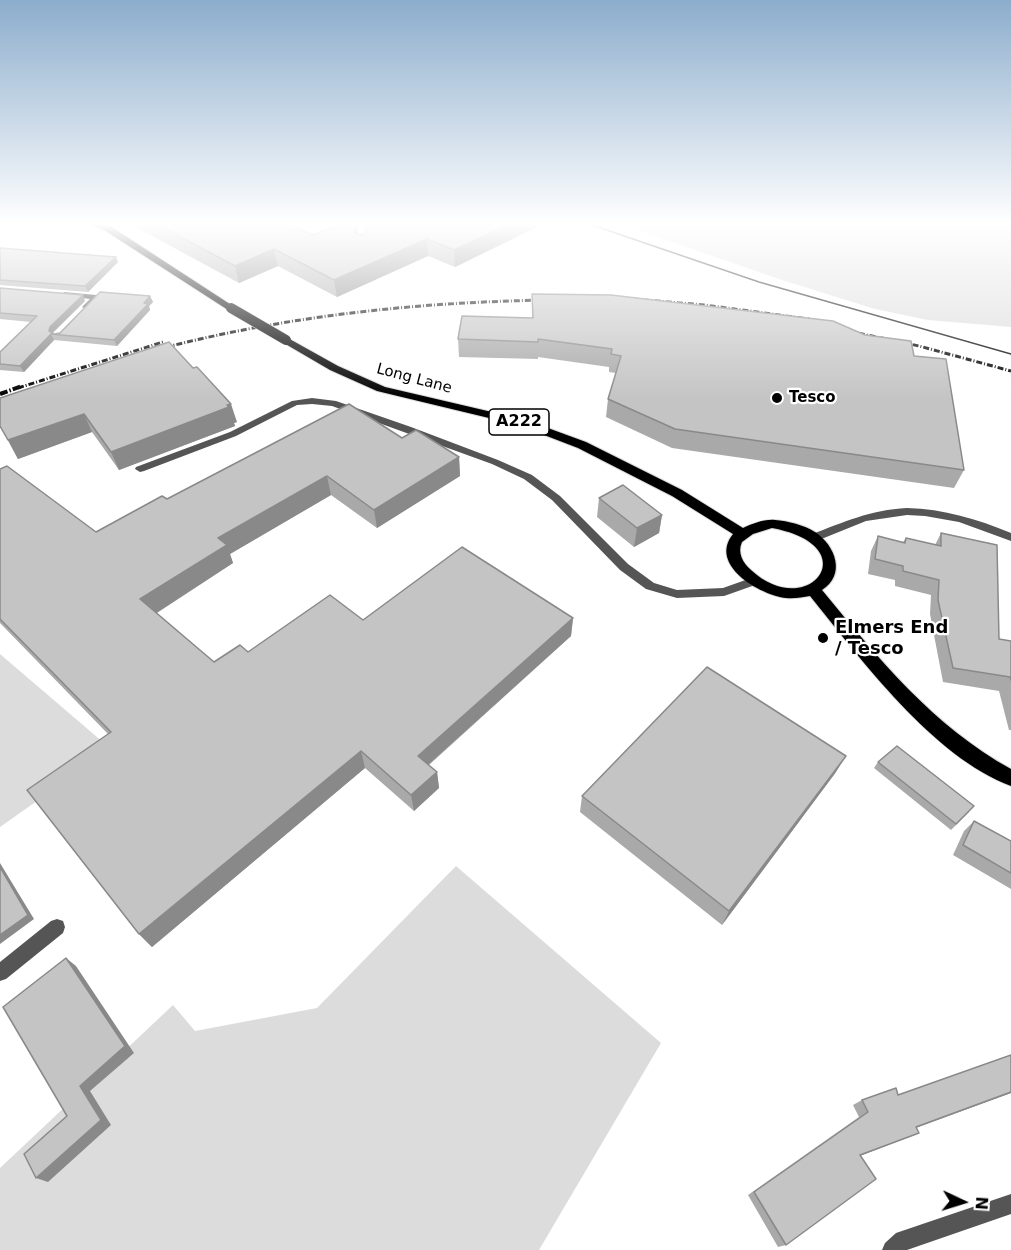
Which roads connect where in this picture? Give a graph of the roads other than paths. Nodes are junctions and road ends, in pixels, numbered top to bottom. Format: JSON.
{"nodes":[{"id":1,"x":191,"y":282,"type":"edge"},
{"id":2,"x":53,"y":293,"type":"edge"},
{"id":3,"x":81,"y":312,"type":"edge"},
{"id":4,"x":140,"y":469,"type":"dead end"},
{"id":5,"x":741,"y":533,"type":"junction"},
{"id":6,"x":1011,"y":537,"type":"edge"},
{"id":7,"x":814,"y":538,"type":"junction"},
{"id":8,"x":754,"y":581,"type":"junction"},
{"id":9,"x":813,"y":589,"type":"junction"},
{"id":10,"x":1011,"y":778,"type":"edge"},
{"id":11,"x":57,"y":927,"type":"dead end"},
{"id":12,"x":0,"y":974,"type":"edge"},
{"id":13,"x":1011,"y":1204,"type":"edge"},
{"id":14,"x":892,"y":1250,"type":"edge"}],
"edges":[{"from":1,"to":5,"type":"main road","name":"Long Lane","number":"A222","bridge":true},
{"from":2,"to":3,"type":"street"},
{"from":4,"to":8,"type":"street"},
{"from":5,"to":7,"type":"main road"},
{"from":5,"to":8,"type":"main road"},
{"from":6,"to":7,"type":"street"},
{"from":7,"to":9,"type":"main road"},
{"from":8,"to":9,"type":"main road"},
{"from":9,"to":10,"type":"main road"},
{"from":11,"to":12,"type":"street"},
{"from":13,"to":14,"type":"street"}]}
